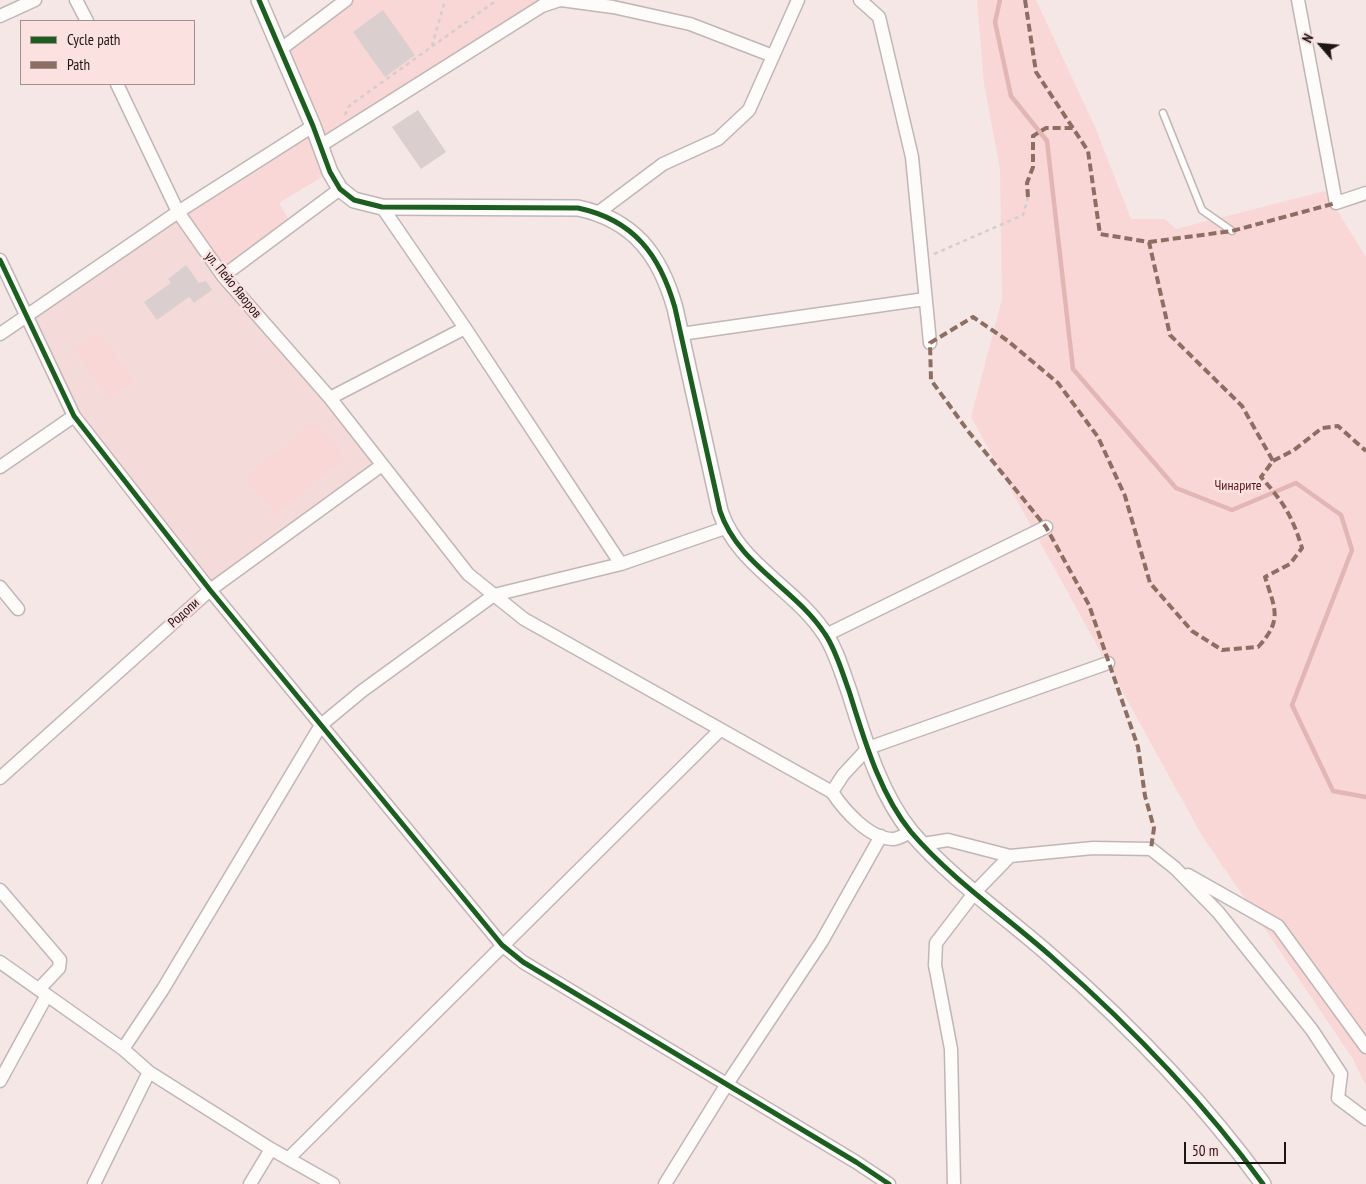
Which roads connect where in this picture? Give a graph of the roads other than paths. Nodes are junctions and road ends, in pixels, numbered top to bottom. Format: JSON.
{"nodes":[{"id":1,"x":35,"y":0,"type":"edge"},
{"id":2,"x":76,"y":0,"type":"edge"},
{"id":3,"x":259,"y":0,"type":"edge"},
{"id":4,"x":346,"y":0,"type":"edge"},
{"id":5,"x":561,"y":0,"type":"edge"},
{"id":6,"x":798,"y":0,"type":"edge"},
{"id":7,"x":860,"y":0,"type":"edge"},
{"id":8,"x":1298,"y":0,"type":"edge"},
{"id":9,"x":0,"y":16,"type":"edge"},
{"id":10,"x":86,"y":20,"type":"edge"},
{"id":11,"x":281,"y":49,"type":"junction"},
{"id":12,"x":774,"y":56,"type":"junction"},
{"id":13,"x":116,"y":85,"type":"edge"},
{"id":14,"x":1163,"y":113,"type":"dead end"},
{"id":15,"x":313,"y":126,"type":"junction"},
{"id":16,"x":320,"y":146,"type":"junction"},
{"id":17,"x":340,"y":189,"type":"junction"},
{"id":18,"x":1366,"y":193,"type":"edge"},
{"id":19,"x":382,"y":208,"type":"junction"},
{"id":20,"x":178,"y":212,"type":"junction"},
{"id":21,"x":599,"y":212,"type":"junction"},
{"id":22,"x":1232,"y":231,"type":"dead end"},
{"id":23,"x":0,"y":260,"type":"edge"},
{"id":24,"x":223,"y":276,"type":"junction"},
{"id":25,"x":925,"y":299,"type":"junction"},
{"id":26,"x":27,"y":315,"type":"junction"},
{"id":27,"x":464,"y":328,"type":"junction"},
{"id":28,"x":0,"y":334,"type":"edge"},
{"id":29,"x":681,"y":334,"type":"junction"},
{"id":30,"x":930,"y":343,"type":"dead end"},
{"id":31,"x":330,"y":398,"type":"junction"},
{"id":32,"x":74,"y":416,"type":"junction"},
{"id":33,"x":382,"y":465,"type":"junction"},
{"id":34,"x":0,"y":467,"type":"edge"},
{"id":35,"x":1046,"y":527,"type":"dead end"},
{"id":36,"x":725,"y":528,"type":"junction"},
{"id":37,"x":621,"y":564,"type":"junction"},
{"id":38,"x":0,"y":587,"type":"edge"},
{"id":39,"x":210,"y":590,"type":"junction"},
{"id":40,"x":494,"y":595,"type":"junction"},
{"id":41,"x":18,"y":609,"type":"dead end"},
{"id":42,"x":826,"y":635,"type":"junction"},
{"id":43,"x":1108,"y":663,"type":"dead end"},
{"id":44,"x":321,"y":725,"type":"junction"},
{"id":45,"x":720,"y":730,"type":"junction"},
{"id":46,"x":868,"y":748,"type":"junction"},
{"id":47,"x":0,"y":778,"type":"edge"},
{"id":48,"x":832,"y":792,"type":"junction"},
{"id":49,"x":911,"y":832,"type":"junction"},
{"id":50,"x":881,"y":836,"type":"junction"},
{"id":51,"x":924,"y":844,"type":"junction"},
{"id":52,"x":1010,"y":856,"type":"junction"},
{"id":53,"x":1174,"y":868,"type":"junction"},
{"id":54,"x":0,"y":890,"type":"edge"},
{"id":55,"x":975,"y":892,"type":"junction"},
{"id":56,"x":502,"y":945,"type":"junction"},
{"id":57,"x":0,"y":962,"type":"edge"},
{"id":58,"x":43,"y":992,"type":"junction"},
{"id":59,"x":1366,"y":1047,"type":"edge"},
{"id":60,"x":123,"y":1049,"type":"junction"},
{"id":61,"x":149,"y":1072,"type":"junction"},
{"id":62,"x":0,"y":1081,"type":"edge"},
{"id":63,"x":727,"y":1084,"type":"junction"},
{"id":64,"x":1366,"y":1120,"type":"edge"},
{"id":65,"x":271,"y":1149,"type":"junction"},
{"id":66,"x":289,"y":1158,"type":"junction"},
{"id":67,"x":94,"y":1184,"type":"edge"},
{"id":68,"x":250,"y":1184,"type":"edge"},
{"id":69,"x":333,"y":1184,"type":"edge"},
{"id":70,"x":665,"y":1184,"type":"edge"},
{"id":71,"x":889,"y":1184,"type":"edge"},
{"id":72,"x":954,"y":1184,"type":"edge"},
{"id":73,"x":1263,"y":1184,"type":"edge"}],
"edges":[{"from":1,"to":9,"type":"street"},
{"from":2,"to":10,"type":"street"},
{"from":3,"to":11,"type":"street"},
{"from":4,"to":11,"type":"street"},
{"from":5,"to":12,"type":"street"},
{"from":5,"to":16,"type":"street"},
{"from":6,"to":12,"type":"street"},
{"from":7,"to":25,"type":"street"},
{"from":8,"to":18,"type":"street"},
{"from":11,"to":15,"type":"street"},
{"from":12,"to":21,"type":"street"},
{"from":13,"to":20,"type":"street","name":"ул. Пейо Яворов"},
{"from":14,"to":22,"type":"lane"},
{"from":15,"to":16,"type":"street"},
{"from":15,"to":20,"type":"street"},
{"from":16,"to":17,"type":"street"},
{"from":17,"to":19,"type":"street"},
{"from":17,"to":24,"type":"street"},
{"from":19,"to":21,"type":"street"},
{"from":19,"to":27,"type":"street"},
{"from":20,"to":24,"type":"street","name":"ул. Пейо Яворов"},
{"from":20,"to":26,"type":"street"},
{"from":21,"to":29,"type":"street"},
{"from":23,"to":26,"type":"street"},
{"from":24,"to":31,"type":"street","name":"ул. Пейо Яворов"},
{"from":25,"to":29,"type":"street"},
{"from":25,"to":30,"type":"street"},
{"from":26,"to":28,"type":"street"},
{"from":26,"to":32,"type":"street"},
{"from":27,"to":31,"type":"street"},
{"from":27,"to":37,"type":"street"},
{"from":29,"to":36,"type":"street"},
{"from":31,"to":33,"type":"street","name":"ул. Пейо Яворов"},
{"from":32,"to":34,"type":"street"},
{"from":32,"to":39,"type":"street"},
{"from":33,"to":39,"type":"street","name":"Родопи"},
{"from":33,"to":40,"type":"street","name":"ул. Пейо Яворов"},
{"from":35,"to":42,"type":"street"},
{"from":36,"to":37,"type":"street"},
{"from":36,"to":42,"type":"street"},
{"from":37,"to":40,"type":"street"},
{"from":38,"to":41,"type":"street"},
{"from":39,"to":44,"type":"street"},
{"from":39,"to":47,"type":"street","name":"Родопи"},
{"from":40,"to":44,"type":"street"},
{"from":40,"to":45,"type":"street","name":"ул. Пейо Яворов"},
{"from":42,"to":46,"type":"street"},
{"from":43,"to":46,"type":"street"},
{"from":44,"to":56,"type":"street"},
{"from":44,"to":60,"type":"street"},
{"from":45,"to":48,"type":"street","name":"ул. Пейо Яворов"},
{"from":45,"to":56,"type":"street"},
{"from":46,"to":48,"type":"street"},
{"from":46,"to":49,"type":"street"},
{"from":48,"to":50,"type":"street"},
{"from":49,"to":50,"type":"street"},
{"from":49,"to":51,"type":"street"},
{"from":50,"to":63,"type":"street"},
{"from":51,"to":52,"type":"street"},
{"from":51,"to":55,"type":"street"},
{"from":52,"to":53,"type":"street"},
{"from":52,"to":55,"type":"street"},
{"from":53,"to":59,"type":"street"},
{"from":53,"to":64,"type":"street"},
{"from":54,"to":58,"type":"street"},
{"from":55,"to":72,"type":"street"},
{"from":55,"to":73,"type":"street"},
{"from":56,"to":63,"type":"street"},
{"from":56,"to":66,"type":"street"},
{"from":57,"to":58,"type":"street"},
{"from":58,"to":60,"type":"street"},
{"from":58,"to":62,"type":"street"},
{"from":60,"to":61,"type":"street"},
{"from":61,"to":65,"type":"street"},
{"from":61,"to":67,"type":"street"},
{"from":63,"to":70,"type":"street"},
{"from":63,"to":71,"type":"street"},
{"from":65,"to":66,"type":"street"},
{"from":65,"to":68,"type":"street"},
{"from":66,"to":69,"type":"street"}]}
